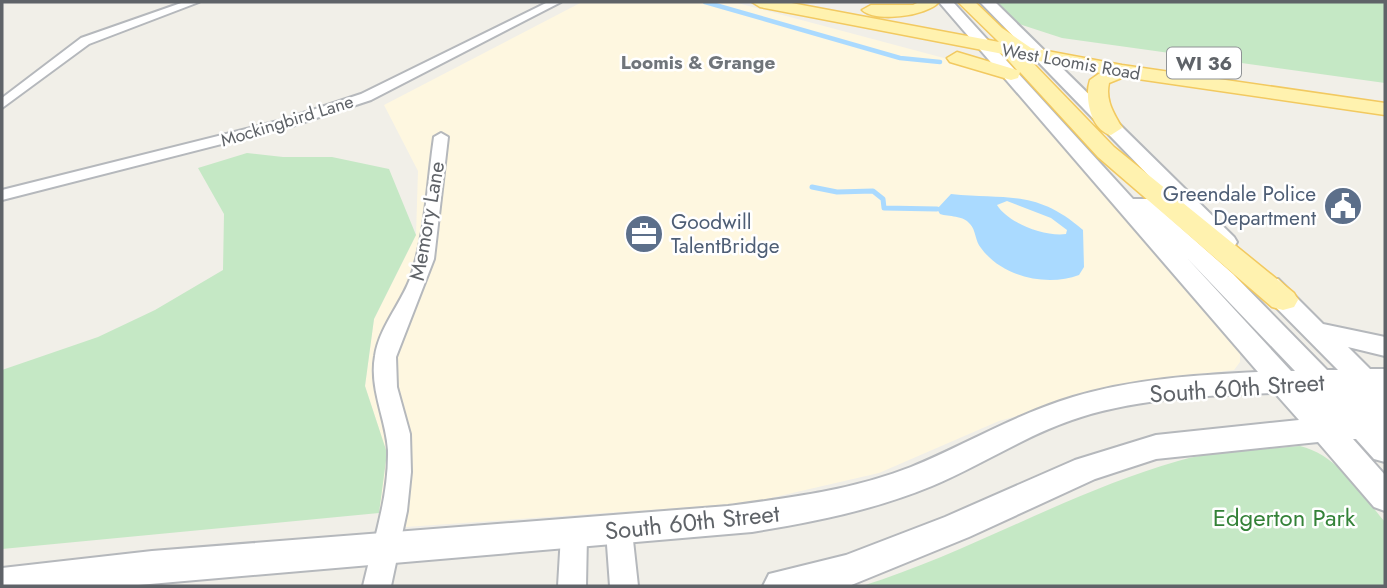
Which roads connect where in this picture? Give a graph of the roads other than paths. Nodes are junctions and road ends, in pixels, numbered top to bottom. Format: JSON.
{"nodes":[{"id":1,"x":194,"y":2,"type":"edge"},
{"id":2,"x":556,"y":2,"type":"edge"},
{"id":3,"x":760,"y":2,"type":"edge"},
{"id":4,"x":831,"y":2,"type":"edge"},
{"id":5,"x":931,"y":2,"type":"edge"},
{"id":6,"x":946,"y":2,"type":"edge"},
{"id":7,"x":966,"y":2,"type":"edge"},
{"id":8,"x":987,"y":2,"type":"edge"},
{"id":9,"x":791,"y":5,"type":"edge"},
{"id":10,"x":871,"y":10,"type":"junction"},
{"id":11,"x":1005,"y":45,"type":"junction"},
{"id":12,"x":1122,"y":71,"type":"junction"},
{"id":13,"x":1304,"y":77,"type":"dead end"},
{"id":14,"x":1385,"y":89,"type":"edge"},
{"id":15,"x":2,"y":103,"type":"edge"},
{"id":16,"x":1385,"y":109,"type":"edge"},
{"id":17,"x":1111,"y":128,"type":"junction"},
{"id":18,"x":441,"y":138,"type":"dead end"},
{"id":19,"x":1069,"y":141,"type":"junction"},
{"id":20,"x":2,"y":195,"type":"edge"},
{"id":21,"x":1283,"y":300,"type":"junction"},
{"id":22,"x":1315,"y":331,"type":"junction"},
{"id":23,"x":1385,"y":346,"type":"edge"},
{"id":24,"x":1374,"y":379,"type":"edge"},
{"id":25,"x":1320,"y":381,"type":"junction"},
{"id":26,"x":1282,"y":382,"type":"junction"},
{"id":27,"x":1385,"y":401,"type":"edge"},
{"id":28,"x":1378,"y":422,"type":"edge"},
{"id":29,"x":1324,"y":429,"type":"junction"},
{"id":30,"x":1385,"y":450,"type":"edge"},
{"id":31,"x":1385,"y":497,"type":"edge"},
{"id":32,"x":619,"y":531,"type":"junction"},
{"id":33,"x":574,"y":535,"type":"junction"},
{"id":34,"x":386,"y":549,"type":"junction"},
{"id":35,"x":2,"y":585,"type":"edge"},
{"id":36,"x":377,"y":586,"type":"edge"},
{"id":37,"x":572,"y":586,"type":"edge"},
{"id":38,"x":624,"y":586,"type":"edge"},
{"id":39,"x":781,"y":586,"type":"edge"}],
"edges":[{"from":1,"to":15,"type":"street"},
{"from":2,"to":20,"type":"street","name":"Mockingbird Lane"},
{"from":3,"to":9,"type":"main road","name":"West Loomis Road","number":"WI 36"},
{"from":4,"to":10,"type":"main road","name":"West Loomis Road","number":"WI 36"},
{"from":5,"to":10,"type":"main road"},
{"from":6,"to":11,"type":"street"},
{"from":7,"to":11,"type":"main road"},
{"from":8,"to":11,"type":"street"},
{"from":9,"to":11,"type":"main road"},
{"from":9,"to":11,"type":"main road","name":"West Loomis Road","number":"WI 36"},
{"from":10,"to":11,"type":"main road","name":"West Loomis Road","number":"WI 36"},
{"from":11,"to":12,"type":"main road","name":"West Loomis Road","number":"WI 36"},
{"from":11,"to":13,"type":"main road","name":"West Loomis Road","number":"WI 36"},
{"from":11,"to":14,"type":"main road"},
{"from":11,"to":17,"type":"street"},
{"from":11,"to":19,"type":"street"},
{"from":11,"to":21,"type":"main road"},
{"from":12,"to":16,"type":"main road","name":"West Loomis Road","number":"WI 36"},
{"from":12,"to":17,"type":"main road"},
{"from":17,"to":21,"type":"street"},
{"from":18,"to":34,"type":"street","name":"Memory Lane"},
{"from":19,"to":25,"type":"street"},
{"from":19,"to":26,"type":"street"},
{"from":21,"to":22,"type":"street"},
{"from":22,"to":23,"type":"street"},
{"from":22,"to":24,"type":"street"},
{"from":24,"to":25,"type":"street","name":"South 60th Street"},
{"from":24,"to":27,"type":"street"},
{"from":25,"to":26,"type":"street","name":"South 60th Street"},
{"from":25,"to":28,"type":"street"},
{"from":26,"to":28,"type":"street"},
{"from":26,"to":29,"type":"street"},
{"from":26,"to":32,"type":"street","name":"South 60th Street"},
{"from":28,"to":29,"type":"street"},
{"from":28,"to":30,"type":"street"},
{"from":29,"to":31,"type":"street"},
{"from":29,"to":39,"type":"street"},
{"from":32,"to":33,"type":"street","name":"South 60th Street"},
{"from":32,"to":38,"type":"street"},
{"from":33,"to":34,"type":"street","name":"South 60th Street"},
{"from":33,"to":37,"type":"street"},
{"from":34,"to":35,"type":"street","name":"South 60th Street"},
{"from":34,"to":36,"type":"street","name":"Memory Lane"}]}
